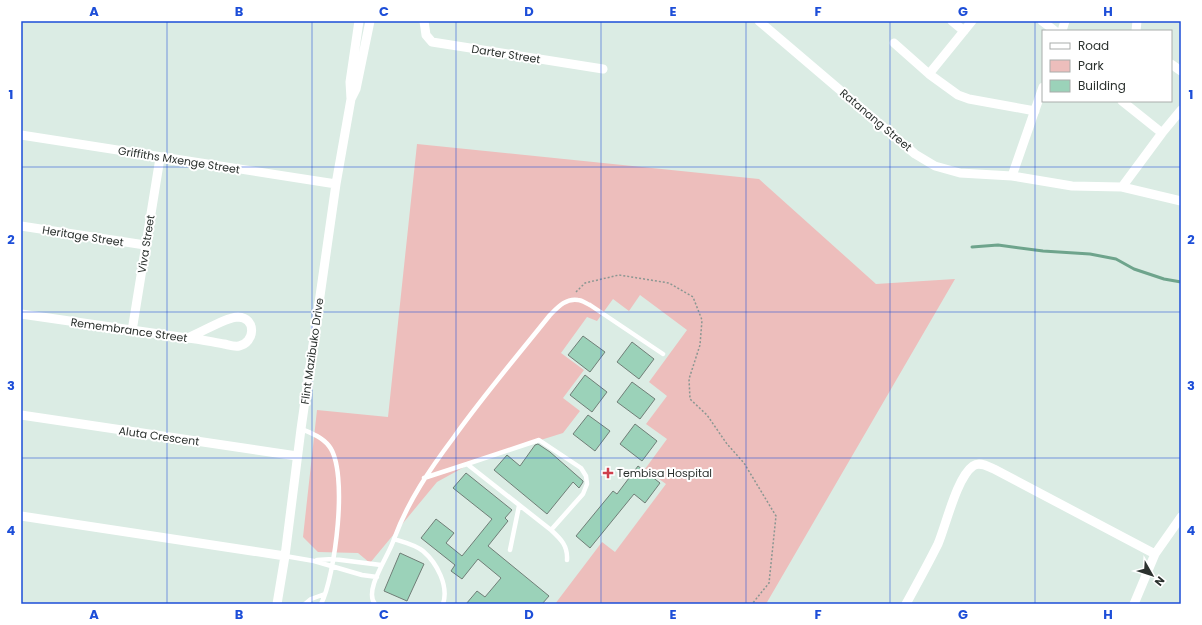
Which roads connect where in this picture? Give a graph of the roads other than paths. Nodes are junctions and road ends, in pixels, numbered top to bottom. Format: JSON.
{"nodes":[{"id":1,"x":358,"y":21,"type":"edge"},
{"id":2,"x":370,"y":21,"type":"edge"},
{"id":3,"x":424,"y":21,"type":"edge"},
{"id":4,"x":759,"y":21,"type":"edge"},
{"id":5,"x":952,"y":21,"type":"edge"},
{"id":6,"x":972,"y":21,"type":"edge"},
{"id":7,"x":1042,"y":21,"type":"edge"},
{"id":8,"x":1054,"y":30,"type":"edge"},
{"id":9,"x":964,"y":31,"type":"junction"},
{"id":10,"x":894,"y":43,"type":"dead end"},
{"id":11,"x":1172,"y":65,"type":"edge"},
{"id":12,"x":603,"y":69,"type":"dead end"},
{"id":13,"x":1181,"y":71,"type":"edge"},
{"id":14,"x":929,"y":74,"type":"junction"},
{"id":15,"x":1042,"y":90,"type":"edge"},
{"id":16,"x":351,"y":98,"type":"junction"},
{"id":17,"x":1123,"y":102,"type":"edge"},
{"id":18,"x":1181,"y":110,"type":"edge"},
{"id":19,"x":1035,"y":111,"type":"junction"},
{"id":20,"x":1162,"y":133,"type":"junction"},
{"id":21,"x":21,"y":135,"type":"edge"},
{"id":22,"x":160,"y":158,"type":"junction"},
{"id":23,"x":1012,"y":176,"type":"junction"},
{"id":24,"x":336,"y":184,"type":"junction"},
{"id":25,"x":1122,"y":187,"type":"junction"},
{"id":26,"x":1181,"y":201,"type":"edge"},
{"id":27,"x":21,"y":226,"type":"edge"},
{"id":28,"x":145,"y":245,"type":"junction"},
{"id":29,"x":21,"y":314,"type":"edge"},
{"id":30,"x":132,"y":330,"type":"junction"},
{"id":31,"x":187,"y":338,"type":"junction"},
{"id":32,"x":662,"y":354,"type":"dead end"},
{"id":33,"x":21,"y":415,"type":"edge"},
{"id":34,"x":301,"y":429,"type":"junction"},
{"id":35,"x":297,"y":456,"type":"junction"},
{"id":36,"x":467,"y":464,"type":"junction"},
{"id":37,"x":424,"y":478,"type":"junction"},
{"id":38,"x":519,"y":506,"type":"junction"},
{"id":39,"x":21,"y":516,"type":"edge"},
{"id":40,"x":1181,"y":517,"type":"edge"},
{"id":41,"x":551,"y":530,"type":"junction"},
{"id":42,"x":394,"y":539,"type":"junction"},
{"id":43,"x":510,"y":550,"type":"dead end"},
{"id":44,"x":1155,"y":554,"type":"junction"},
{"id":45,"x":285,"y":556,"type":"junction"},
{"id":46,"x":333,"y":559,"type":"junction"},
{"id":47,"x":567,"y":560,"type":"dead end"},
{"id":48,"x":314,"y":561,"type":"junction"},
{"id":49,"x":381,"y":565,"type":"junction"},
{"id":50,"x":331,"y":567,"type":"junction"},
{"id":51,"x":377,"y":577,"type":"junction"},
{"id":52,"x":325,"y":594,"type":"junction"},
{"id":53,"x":277,"y":604,"type":"edge"},
{"id":54,"x":305,"y":604,"type":"edge"},
{"id":55,"x":321,"y":604,"type":"edge"},
{"id":56,"x":375,"y":604,"type":"edge"},
{"id":57,"x":443,"y":604,"type":"edge"},
{"id":58,"x":906,"y":604,"type":"edge"},
{"id":59,"x":1134,"y":604,"type":"edge"}],
"edges":[{"from":1,"to":16,"type":"street","name":"Flint Mazibuko Drive"},
{"from":2,"to":16,"type":"street","name":"Flint Mazibuko Drive"},
{"from":3,"to":12,"type":"street","name":"Darter Street"},
{"from":4,"to":23,"type":"street","name":"Ratanang Street"},
{"from":5,"to":9,"type":"street"},
{"from":6,"to":9,"type":"street"},
{"from":7,"to":8,"type":"street"},
{"from":9,"to":14,"type":"street"},
{"from":10,"to":14,"type":"street"},
{"from":11,"to":13,"type":"street"},
{"from":14,"to":19,"type":"street"},
{"from":15,"to":19,"type":"street"},
{"from":16,"to":24,"type":"street","name":"Flint Mazibuko Drive"},
{"from":17,"to":20,"type":"street"},
{"from":18,"to":20,"type":"street"},
{"from":19,"to":23,"type":"street"},
{"from":20,"to":25,"type":"street"},
{"from":21,"to":22,"type":"street","name":"Griffiths Mxenge Street"},
{"from":22,"to":24,"type":"street","name":"Griffiths Mxenge Street"},
{"from":22,"to":28,"type":"street","name":"Viva Street"},
{"from":23,"to":25,"type":"street","name":"Ratanang Street"},
{"from":24,"to":34,"type":"street","name":"Flint Mazibuko Drive"},
{"from":25,"to":26,"type":"street","name":"Ratanang Street"},
{"from":27,"to":28,"type":"street","name":"Heritage Street"},
{"from":28,"to":30,"type":"street","name":"Viva Street"},
{"from":29,"to":30,"type":"street","name":"Remembrance Street"},
{"from":30,"to":31,"type":"street","name":"Remembrance Street"},
{"from":31,"to":31,"type":"street","name":"Remembrance Street"},
{"from":32,"to":37,"type":"lane"},
{"from":33,"to":35,"type":"street","name":"Aluta Crescent"},
{"from":34,"to":35,"type":"street","name":"Flint Mazibuko Drive"},
{"from":34,"to":46,"type":"lane"},
{"from":35,"to":45,"type":"street","name":"Flint Mazibuko Drive"},
{"from":36,"to":37,"type":"lane"},
{"from":36,"to":38,"type":"lane"},
{"from":36,"to":41,"type":"lane"},
{"from":37,"to":42,"type":"lane"},
{"from":38,"to":41,"type":"lane"},
{"from":38,"to":43,"type":"lane"},
{"from":39,"to":45,"type":"street"},
{"from":40,"to":44,"type":"street"},
{"from":41,"to":47,"type":"lane"},
{"from":42,"to":49,"type":"lane"},
{"from":42,"to":57,"type":"lane"},
{"from":44,"to":58,"type":"street"},
{"from":44,"to":59,"type":"street"},
{"from":45,"to":48,"type":"lane"},
{"from":45,"to":53,"type":"street","name":"Flint Mazibuko Drive"},
{"from":46,"to":48,"type":"lane"},
{"from":46,"to":49,"type":"lane"},
{"from":46,"to":50,"type":"lane"},
{"from":48,"to":50,"type":"lane"},
{"from":49,"to":51,"type":"lane"},
{"from":50,"to":51,"type":"lane"},
{"from":50,"to":52,"type":"lane"},
{"from":51,"to":56,"type":"lane"},
{"from":52,"to":54,"type":"lane"},
{"from":52,"to":55,"type":"lane"}]}
